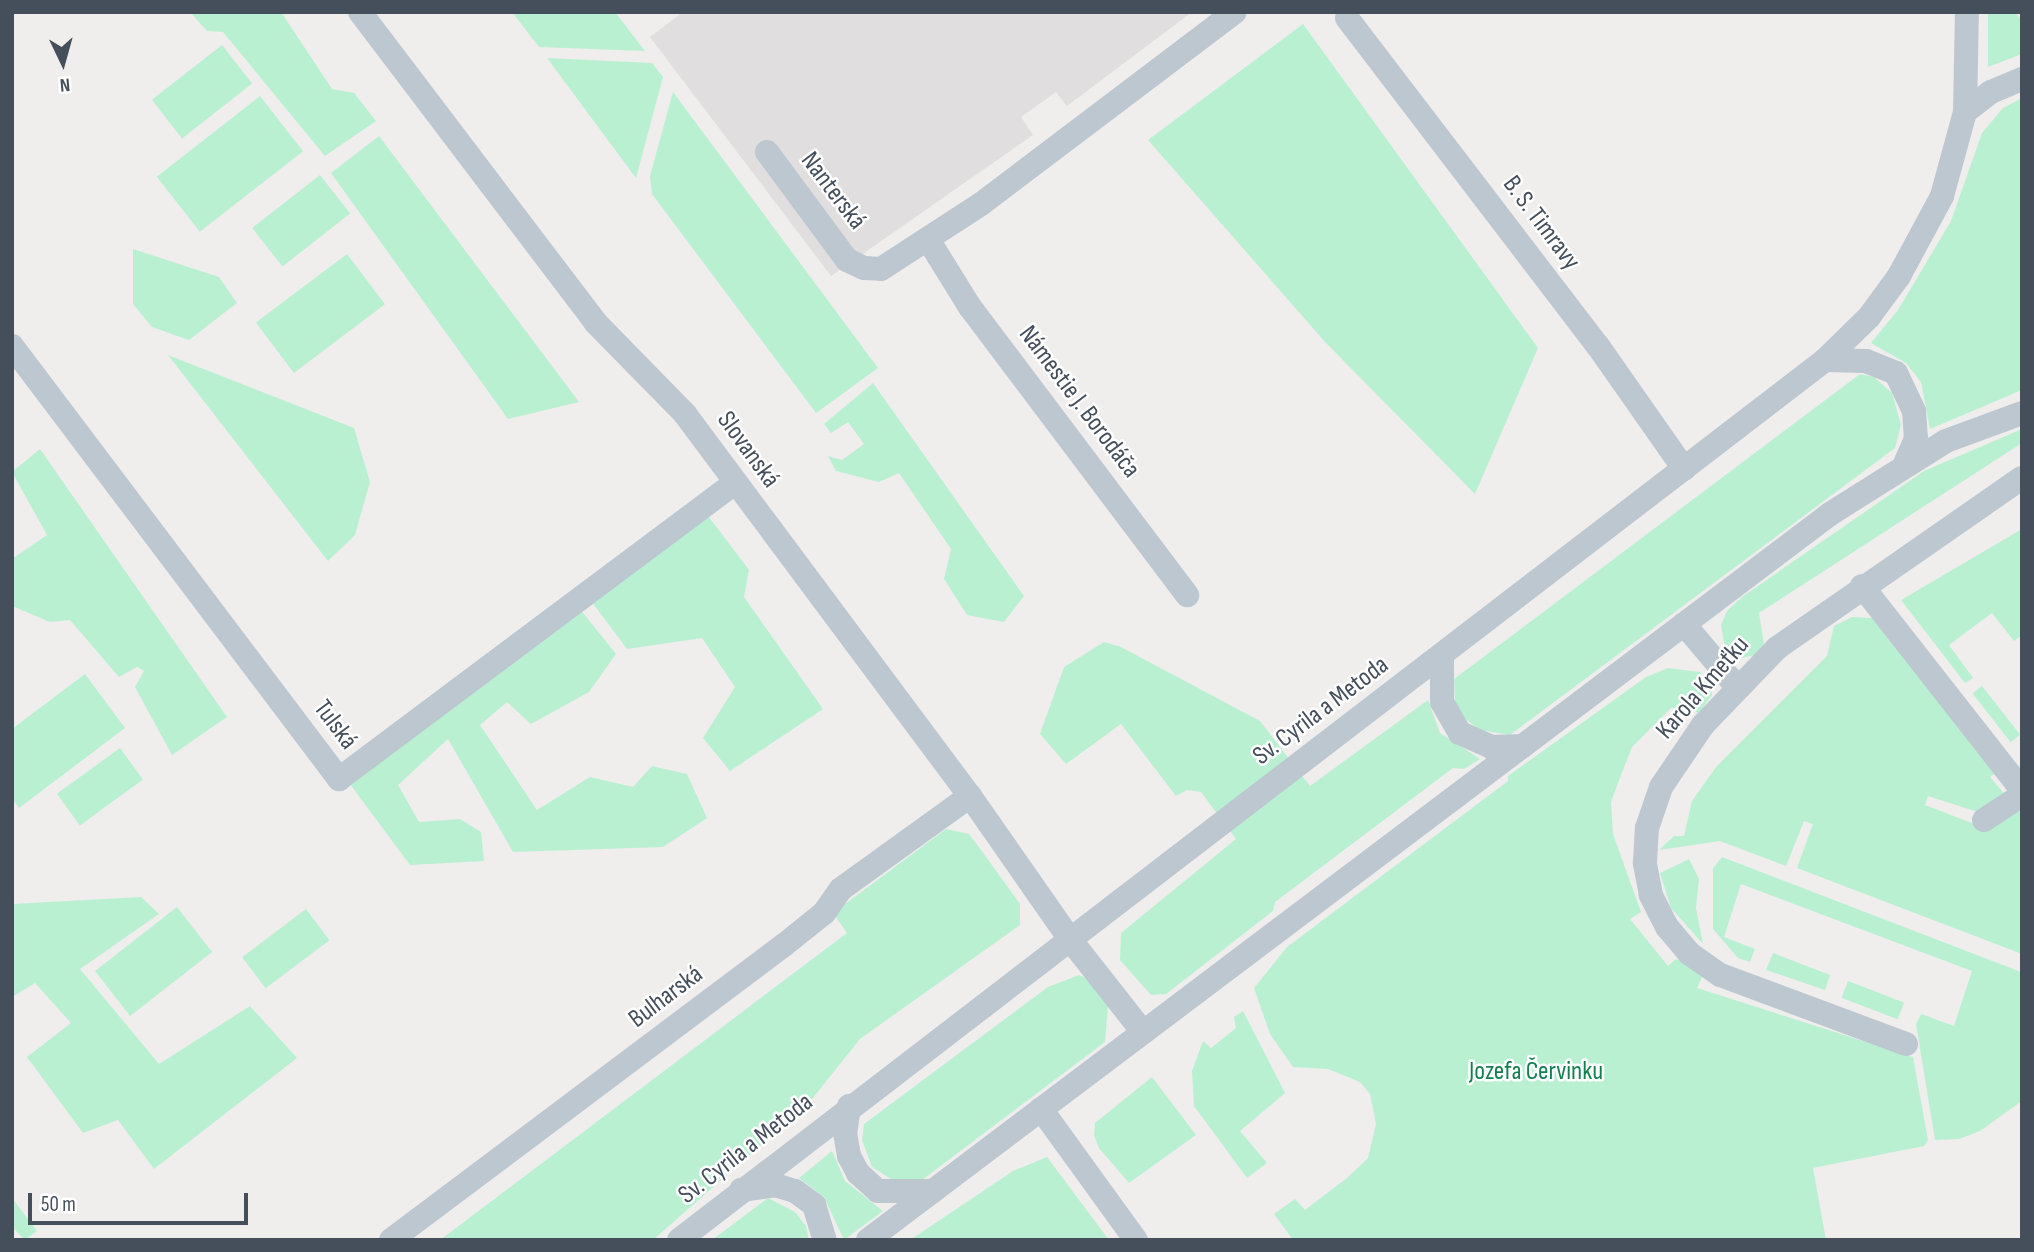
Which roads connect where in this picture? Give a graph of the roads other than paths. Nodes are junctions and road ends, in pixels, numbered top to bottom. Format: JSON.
{"nodes":[{"id":1,"x":360,"y":12,"type":"edge"},
{"id":2,"x":1235,"y":12,"type":"edge"},
{"id":3,"x":1967,"y":12,"type":"edge"},
{"id":4,"x":1347,"y":18,"type":"dead end"},
{"id":5,"x":2022,"y":79,"type":"edge"},
{"id":6,"x":1965,"y":112,"type":"junction"},
{"id":7,"x":767,"y":152,"type":"dead end"},
{"id":8,"x":929,"y":241,"type":"junction"},
{"id":9,"x":12,"y":346,"type":"edge"},
{"id":10,"x":1825,"y":360,"type":"junction"},
{"id":11,"x":2022,"y":413,"type":"edge"},
{"id":12,"x":1905,"y":464,"type":"junction"},
{"id":13,"x":1684,"y":469,"type":"junction"},
{"id":14,"x":2022,"y":478,"type":"edge"},
{"id":15,"x":734,"y":483,"type":"junction"},
{"id":16,"x":1862,"y":586,"type":"junction"},
{"id":17,"x":1186,"y":595,"type":"dead end"},
{"id":18,"x":1684,"y":624,"type":"junction"},
{"id":19,"x":1442,"y":657,"type":"junction"},
{"id":20,"x":1737,"y":687,"type":"junction"},
{"id":21,"x":1523,"y":746,"type":"junction"},
{"id":22,"x":2022,"y":790,"type":"edge"},
{"id":23,"x":2022,"y":795,"type":"edge"},
{"id":24,"x":970,"y":796,"type":"junction"},
{"id":25,"x":1984,"y":820,"type":"dead end"},
{"id":26,"x":1069,"y":938,"type":"junction"},
{"id":27,"x":1143,"y":1032,"type":"junction"},
{"id":28,"x":1906,"y":1044,"type":"dead end"},
{"id":29,"x":849,"y":1106,"type":"junction"},
{"id":30,"x":1041,"y":1110,"type":"junction"},
{"id":31,"x":738,"y":1191,"type":"junction"},
{"id":32,"x":933,"y":1191,"type":"junction"},
{"id":33,"x":391,"y":1240,"type":"edge"},
{"id":34,"x":679,"y":1240,"type":"edge"},
{"id":35,"x":825,"y":1240,"type":"edge"},
{"id":36,"x":868,"y":1240,"type":"edge"},
{"id":37,"x":1136,"y":1240,"type":"edge"}],
"edges":[{"from":1,"to":15,"type":"street","name":"Slovanská"},
{"from":2,"to":8,"type":"street"},
{"from":3,"to":6,"type":"street","name":"Sv. Cyrila a Metoda"},
{"from":4,"to":13,"type":"street","name":"B. S. Timravy"},
{"from":5,"to":6,"type":"street"},
{"from":6,"to":10,"type":"street","name":"Sv. Cyrila a Metoda"},
{"from":7,"to":8,"type":"street","name":"Nanterská"},
{"from":8,"to":17,"type":"street","name":"Námestie J. Borodáča"},
{"from":9,"to":15,"type":"street","name":"Tulská"},
{"from":10,"to":12,"type":"street"},
{"from":10,"to":13,"type":"street","name":"Sv. Cyrila a Metoda"},
{"from":11,"to":12,"type":"street"},
{"from":12,"to":18,"type":"street"},
{"from":13,"to":19,"type":"street","name":"Sv. Cyrila a Metoda"},
{"from":14,"to":16,"type":"street","name":"Karola Kmeťku"},
{"from":15,"to":24,"type":"street","name":"Slovanská"},
{"from":16,"to":20,"type":"street","name":"Karola Kmeťku"},
{"from":16,"to":22,"type":"street"},
{"from":18,"to":20,"type":"street"},
{"from":18,"to":21,"type":"street"},
{"from":19,"to":21,"type":"street"},
{"from":19,"to":26,"type":"street","name":"Sv. Cyrila a Metoda"},
{"from":20,"to":28,"type":"street","name":"Karola Kmeťku"},
{"from":21,"to":27,"type":"street"},
{"from":23,"to":25,"type":"street"},
{"from":24,"to":26,"type":"street","name":"Slovanská"},
{"from":24,"to":33,"type":"street","name":"Bulharská"},
{"from":26,"to":27,"type":"street","name":"Slovanská"},
{"from":26,"to":29,"type":"street","name":"Sv. Cyrila a Metoda"},
{"from":27,"to":30,"type":"street"},
{"from":29,"to":31,"type":"street","name":"Sv. Cyrila a Metoda"},
{"from":29,"to":32,"type":"street","name":"Sv. Cyrila a Metoda"},
{"from":30,"to":32,"type":"street"},
{"from":30,"to":37,"type":"street"},
{"from":31,"to":34,"type":"street","name":"Sv. Cyrila a Metoda"},
{"from":31,"to":35,"type":"street"},
{"from":32,"to":36,"type":"street"}]}
